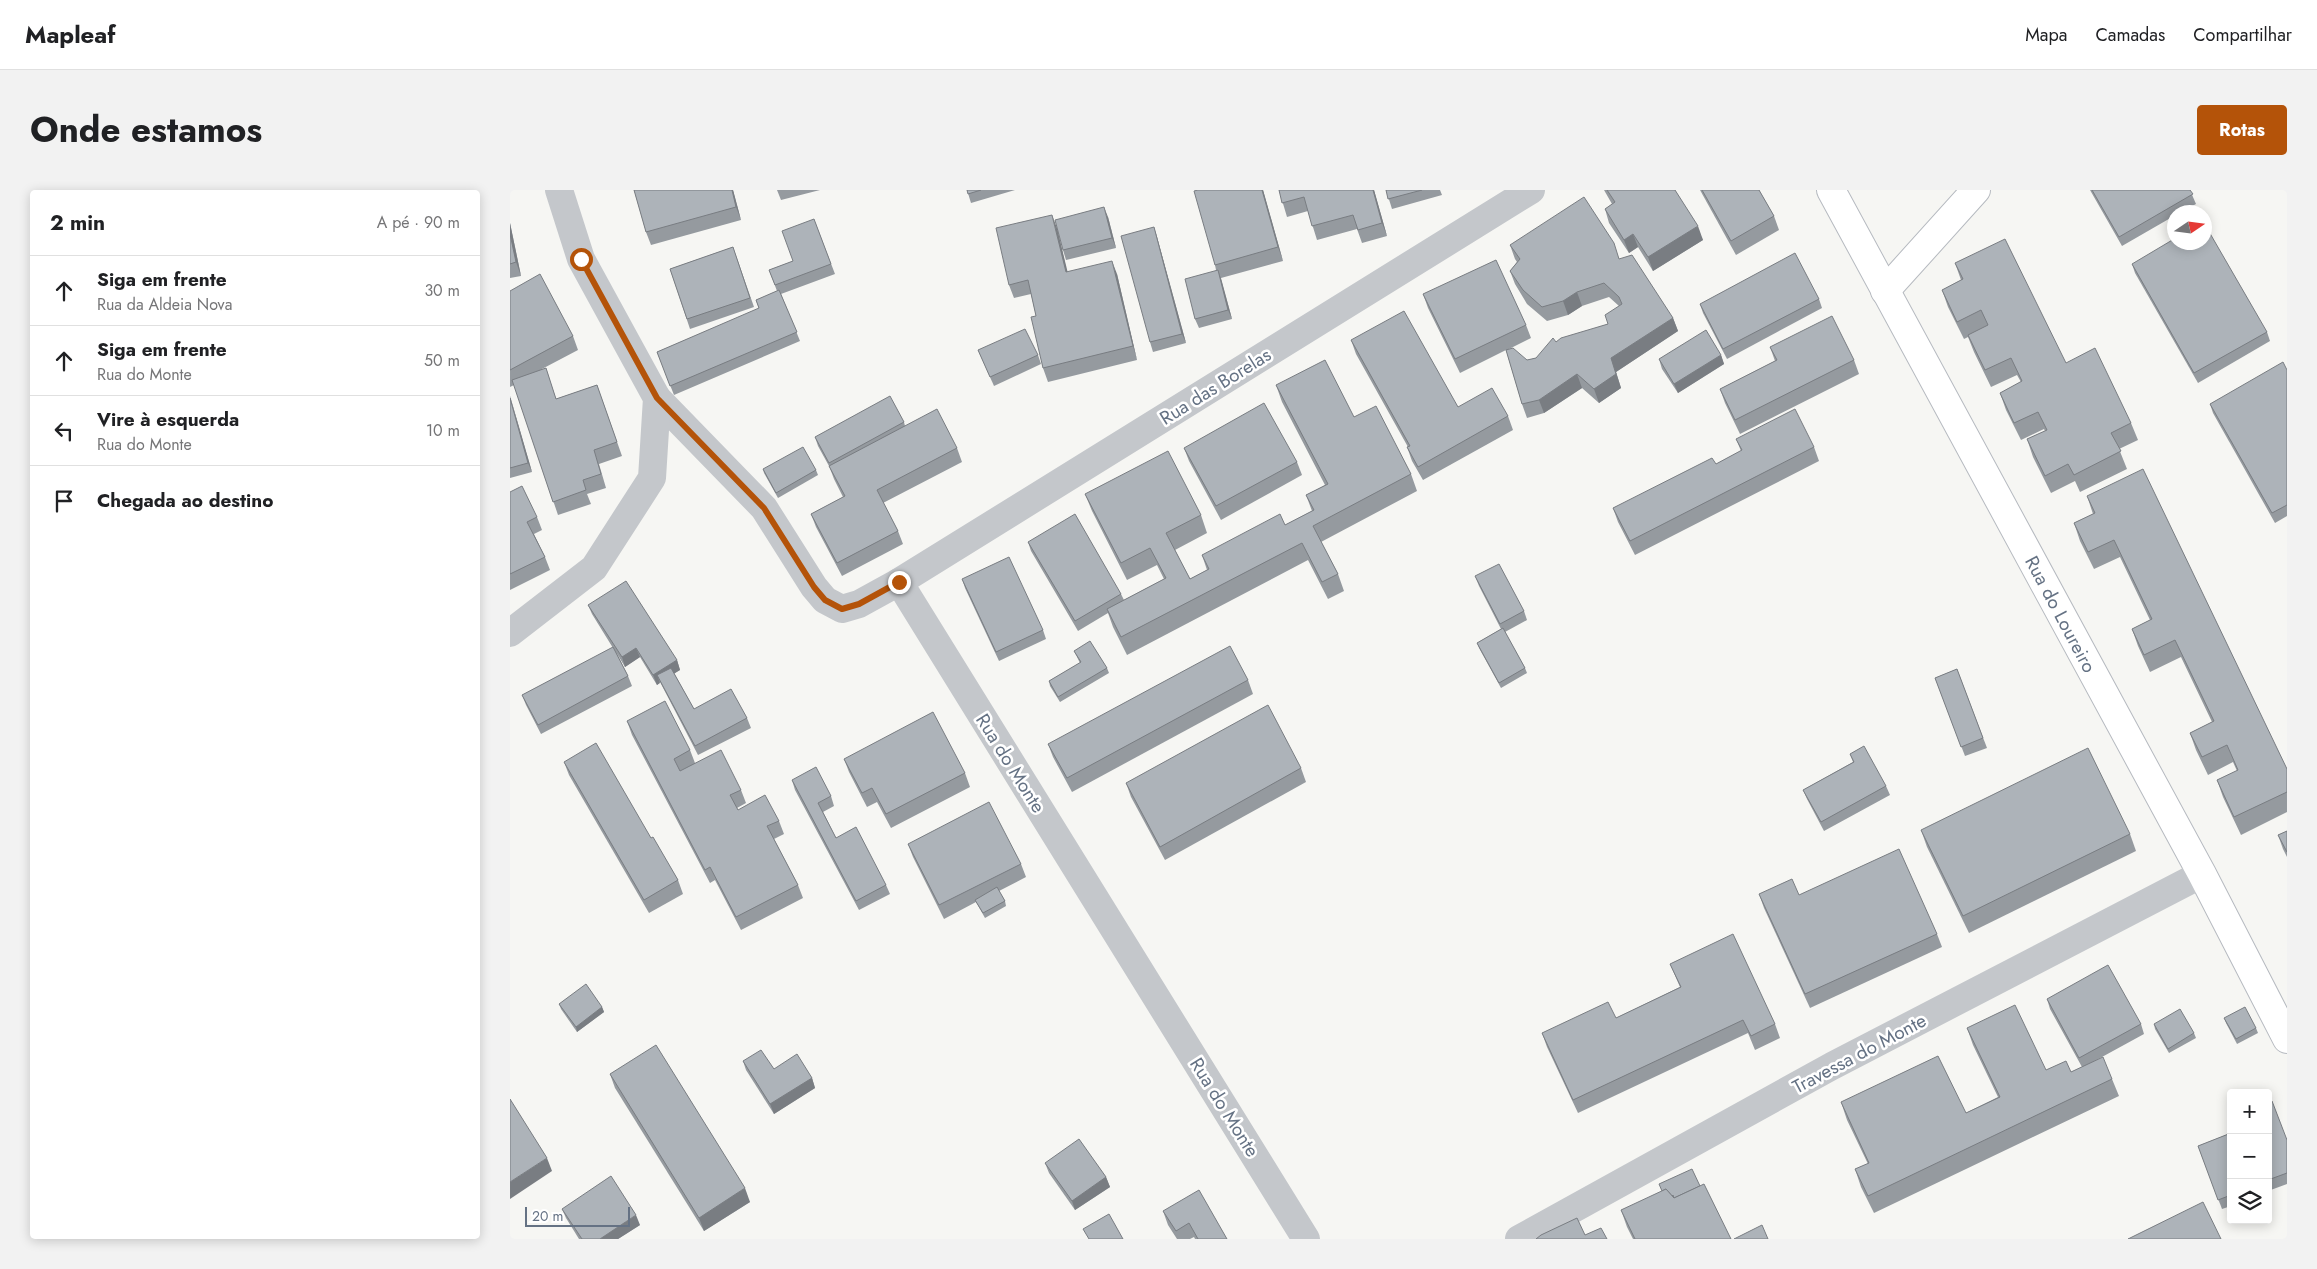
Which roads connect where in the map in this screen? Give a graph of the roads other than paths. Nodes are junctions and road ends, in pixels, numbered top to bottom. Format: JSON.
{"nodes":[{"id":1,"x":559,"y":190,"type":"edge"},
{"id":2,"x":1532,"y":190,"type":"edge"},
{"id":3,"x":1831,"y":190,"type":"edge"},
{"id":4,"x":1976,"y":190,"type":"edge"},
{"id":5,"x":1886,"y":291,"type":"junction"},
{"id":6,"x":657,"y":398,"type":"junction"},
{"id":7,"x":899,"y":582,"type":"junction"},
{"id":8,"x":510,"y":633,"type":"edge"},
{"id":9,"x":2202,"y":874,"type":"junction"},
{"id":10,"x":2287,"y":1039,"type":"edge"},
{"id":11,"x":1306,"y":1239,"type":"edge"},
{"id":12,"x":1519,"y":1239,"type":"edge"}],
"edges":[{"from":1,"to":6,"type":"street"},
{"from":2,"to":7,"type":"street","name":"Rua das Borelas"},
{"from":3,"to":5,"type":"main road","name":"Rua do Loureiro"},
{"from":4,"to":5,"type":"main road"},
{"from":5,"to":9,"type":"main road","name":"Rua do Loureiro"},
{"from":6,"to":7,"type":"street"},
{"from":6,"to":8,"type":"street"},
{"from":7,"to":11,"type":"street","name":"Rua do Monte"},
{"from":9,"to":10,"type":"main road","name":"Rua do Loureiro"},
{"from":9,"to":12,"type":"street","name":"Travessa do Monte"}]}
